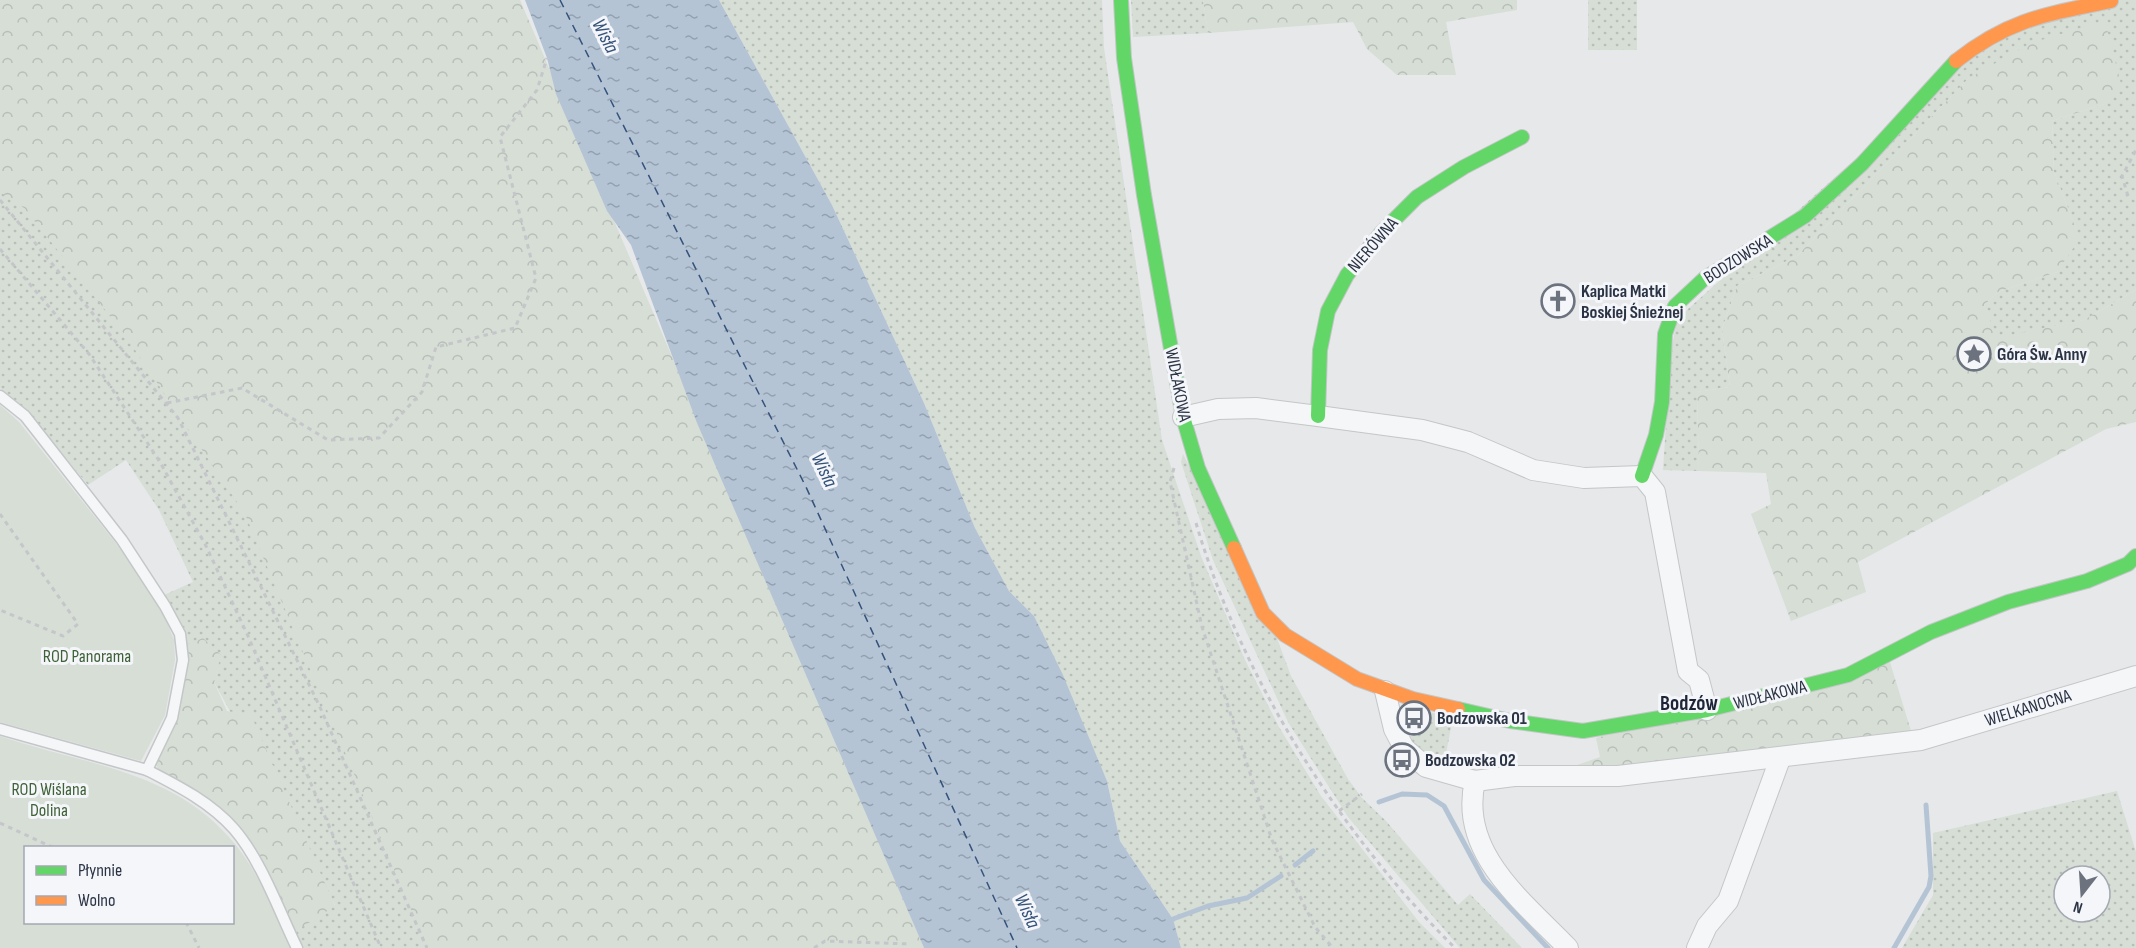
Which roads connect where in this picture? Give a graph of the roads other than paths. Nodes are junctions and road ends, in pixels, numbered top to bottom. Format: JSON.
{"nodes":[{"id":1,"x":1121,"y":0,"type":"edge"},
{"id":2,"x":2111,"y":1,"type":"edge"},
{"id":3,"x":1522,"y":137,"type":"dead end"},
{"id":4,"x":0,"y":396,"type":"edge"},
{"id":5,"x":1318,"y":416,"type":"junction"},
{"id":6,"x":1183,"y":417,"type":"junction"},
{"id":7,"x":1642,"y":476,"type":"junction"},
{"id":8,"x":2133,"y":562,"type":"edge"},
{"id":9,"x":2136,"y":676,"type":"edge"},
{"id":10,"x":1385,"y":691,"type":"junction"},
{"id":11,"x":1707,"y":710,"type":"junction"},
{"id":12,"x":0,"y":729,"type":"edge"},
{"id":13,"x":1780,"y":759,"type":"junction"},
{"id":14,"x":147,"y":770,"type":"junction"},
{"id":15,"x":1475,"y":781,"type":"junction"},
{"id":16,"x":297,"y":948,"type":"edge"},
{"id":17,"x":1568,"y":948,"type":"edge"},
{"id":18,"x":1697,"y":948,"type":"edge"}],
"edges":[{"from":1,"to":6,"type":"street","name":"WIDŁAKOWA"},
{"from":2,"to":7,"type":"street","name":"BODZOWSKA"},
{"from":3,"to":5,"type":"street","name":"NIERÓWNA"},
{"from":4,"to":14,"type":"lane"},
{"from":5,"to":6,"type":"street"},
{"from":5,"to":7,"type":"street"},
{"from":6,"to":10,"type":"street","name":"WIDŁAKOWA"},
{"from":7,"to":11,"type":"street"},
{"from":8,"to":11,"type":"street","name":"WIDŁAKOWA"},
{"from":9,"to":13,"type":"street","name":"WIELKANOCNA"},
{"from":10,"to":11,"type":"street","name":"WIDŁAKOWA"},
{"from":10,"to":15,"type":"street"},
{"from":12,"to":14,"type":"lane"},
{"from":13,"to":15,"type":"street"},
{"from":13,"to":18,"type":"street"},
{"from":14,"to":16,"type":"lane"},
{"from":15,"to":17,"type":"street"}]}
